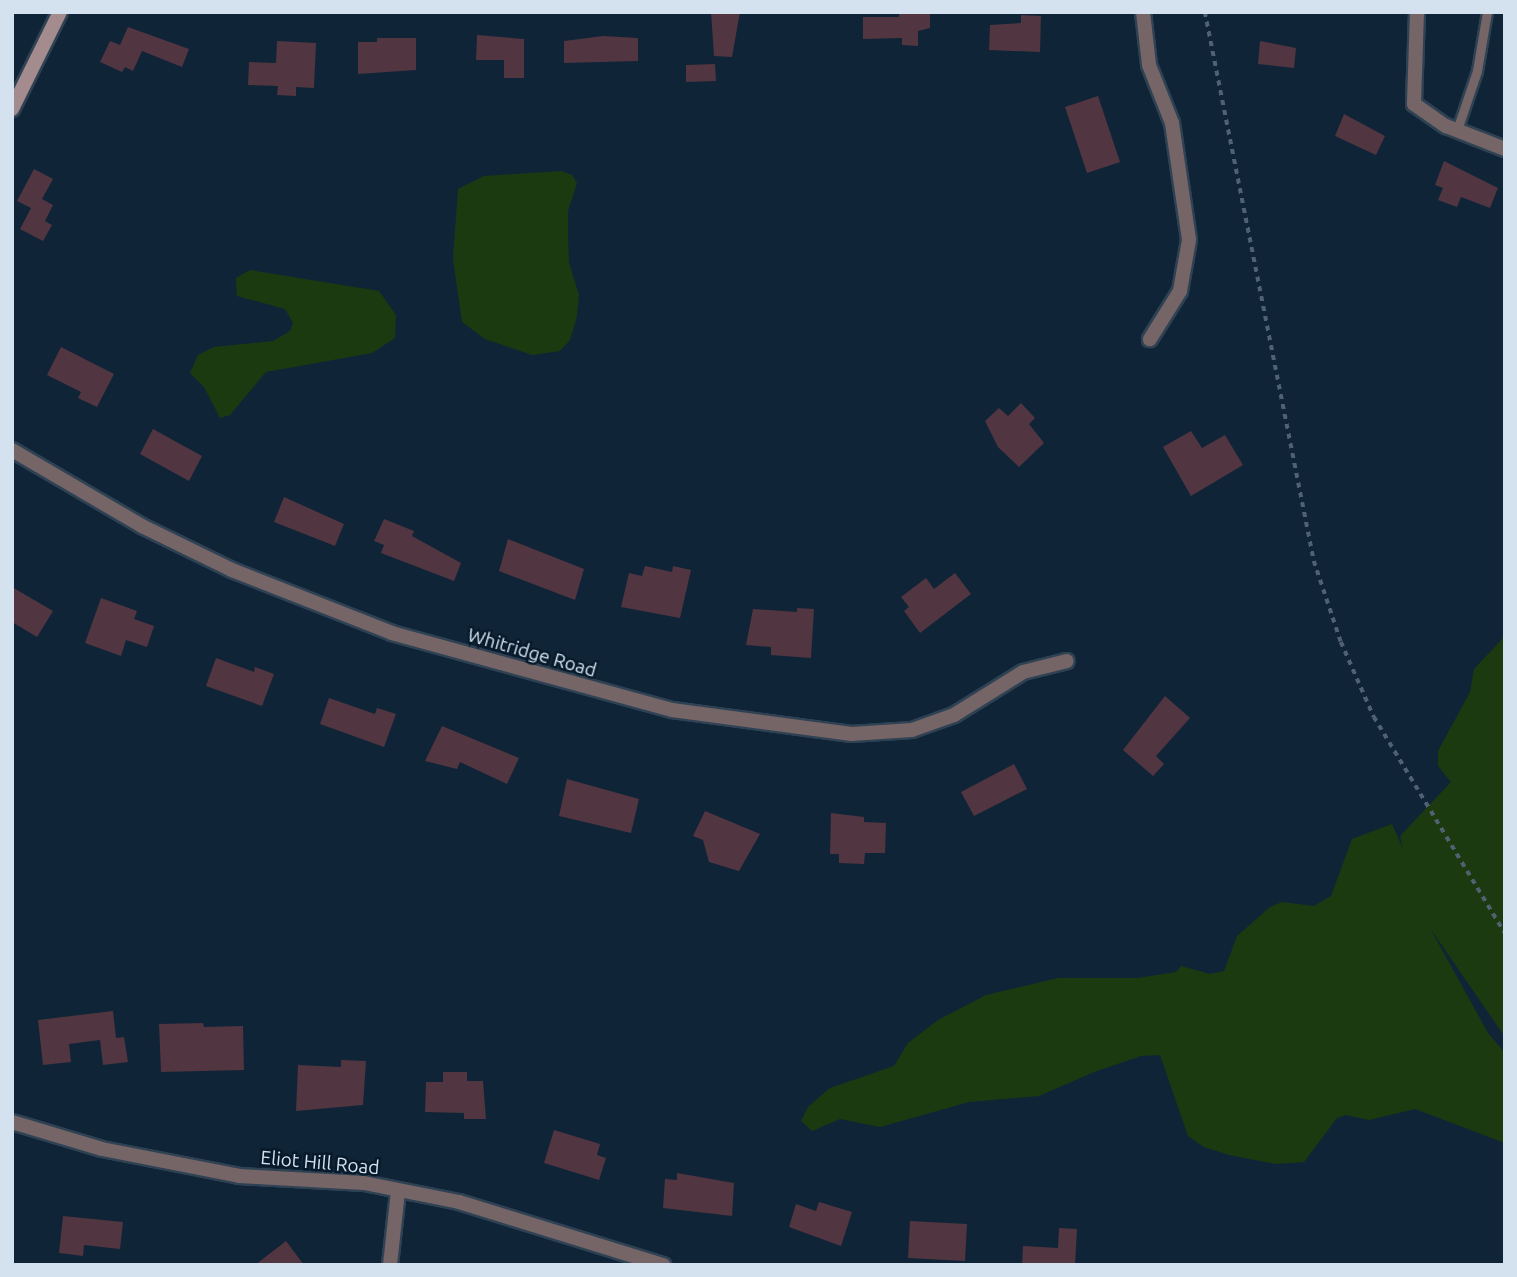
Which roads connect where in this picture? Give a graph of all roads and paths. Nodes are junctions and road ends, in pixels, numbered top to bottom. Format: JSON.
{"nodes":[{"id":1,"x":60,"y":12,"type":"edge"},
{"id":2,"x":1143,"y":12,"type":"edge"},
{"id":3,"x":1205,"y":12,"type":"edge"},
{"id":4,"x":1417,"y":12,"type":"edge"},
{"id":5,"x":1488,"y":12,"type":"edge"},
{"id":6,"x":12,"y":109,"type":"edge"},
{"id":7,"x":1457,"y":130,"type":"junction"},
{"id":8,"x":1505,"y":149,"type":"edge"},
{"id":9,"x":1150,"y":339,"type":"dead end"},
{"id":10,"x":12,"y":450,"type":"edge"},
{"id":11,"x":1067,"y":662,"type":"dead end"},
{"id":12,"x":1505,"y":933,"type":"edge"},
{"id":13,"x":12,"y":1122,"type":"edge"},
{"id":14,"x":398,"y":1191,"type":"junction"},
{"id":15,"x":390,"y":1265,"type":"edge"},
{"id":16,"x":663,"y":1265,"type":"edge"}],
"edges":[{"from":1,"to":6,"type":"street"},
{"from":2,"to":9,"type":"street"},
{"from":3,"to":12,"type":"path"},
{"from":4,"to":7,"type":"street"},
{"from":5,"to":7,"type":"lane"},
{"from":7,"to":8,"type":"street"},
{"from":10,"to":11,"type":"street","name":"Whitridge Road"},
{"from":13,"to":14,"type":"street","name":"Eliot Hill Road"},
{"from":14,"to":15,"type":"street"},
{"from":14,"to":16,"type":"street","name":"Eliot Hill Road"}]}
